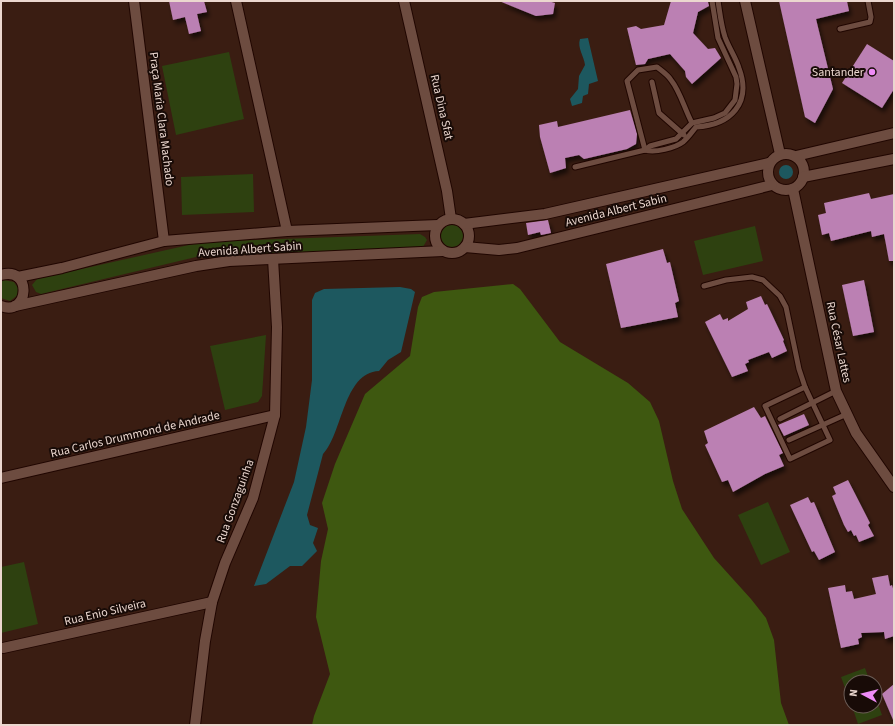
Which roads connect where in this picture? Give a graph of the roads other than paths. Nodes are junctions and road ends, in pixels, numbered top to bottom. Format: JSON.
{"nodes":[{"id":1,"x":134,"y":1,"type":"edge"},
{"id":2,"x":236,"y":1,"type":"edge"},
{"id":3,"x":404,"y":1,"type":"edge"},
{"id":4,"x":712,"y":1,"type":"edge"},
{"id":5,"x":718,"y":1,"type":"edge"},
{"id":6,"x":745,"y":1,"type":"edge"},
{"id":7,"x":868,"y":1,"type":"edge"},
{"id":8,"x":840,"y":29,"type":"dead end"},
{"id":9,"x":652,"y":82,"type":"dead end"},
{"id":10,"x":692,"y":123,"type":"junction"},
{"id":11,"x":894,"y":133,"type":"edge"},
{"id":12,"x":681,"y":134,"type":"junction"},
{"id":13,"x":687,"y":138,"type":"junction"},
{"id":14,"x":645,"y":150,"type":"junction"},
{"id":15,"x":780,"y":154,"type":"junction"},
{"id":16,"x":796,"y":156,"type":"junction"},
{"id":17,"x":894,"y":159,"type":"edge"},
{"id":18,"x":769,"y":163,"type":"junction"},
{"id":19,"x":574,"y":167,"type":"dead end"},
{"id":20,"x":803,"y":177,"type":"junction"},
{"id":21,"x":772,"y":185,"type":"junction"},
{"id":22,"x":793,"y":189,"type":"junction"},
{"id":23,"x":452,"y":219,"type":"junction"},
{"id":24,"x":464,"y":224,"type":"junction"},
{"id":25,"x":438,"y":226,"type":"junction"},
{"id":26,"x":287,"y":231,"type":"junction"},
{"id":27,"x":164,"y":241,"type":"junction"},
{"id":28,"x":465,"y":247,"type":"junction"},
{"id":29,"x":443,"y":251,"type":"junction"},
{"id":30,"x":273,"y":259,"type":"junction"},
{"id":31,"x":1,"y":272,"type":"edge"},
{"id":32,"x":18,"y":277,"type":"junction"},
{"id":33,"x":704,"y":286,"type":"dead end"},
{"id":34,"x":15,"y":306,"type":"junction"},
{"id":35,"x":2,"y":307,"type":"edge"},
{"id":36,"x":805,"y":387,"type":"junction"},
{"id":37,"x":836,"y":391,"type":"junction"},
{"id":38,"x":812,"y":403,"type":"junction"},
{"id":39,"x":847,"y":414,"type":"junction"},
{"id":40,"x":275,"y":415,"type":"junction"},
{"id":41,"x":780,"y":419,"type":"dead end"},
{"id":42,"x":823,"y":424,"type":"junction"},
{"id":43,"x":789,"y":440,"type":"dead end"},
{"id":44,"x":1,"y":478,"type":"edge"},
{"id":45,"x":894,"y":487,"type":"edge"},
{"id":46,"x":212,"y":602,"type":"junction"},
{"id":47,"x":3,"y":648,"type":"dead end"},
{"id":48,"x":195,"y":725,"type":"edge"}],
"edges":[{"from":1,"to":27,"type":"street","name":"Praça Maria Clara Machado"},
{"from":2,"to":26,"type":"street"},
{"from":3,"to":23,"type":"street","name":"Rua Dina Sfat"},
{"from":4,"to":10,"type":"lane"},
{"from":5,"to":13,"type":"lane"},
{"from":6,"to":15,"type":"street"},
{"from":7,"to":8,"type":"lane"},
{"from":9,"to":12,"type":"lane"},
{"from":10,"to":12,"type":"lane"},
{"from":10,"to":14,"type":"lane"},
{"from":11,"to":16,"type":"street"},
{"from":12,"to":13,"type":"lane"},
{"from":12,"to":14,"type":"lane"},
{"from":13,"to":14,"type":"lane"},
{"from":14,"to":19,"type":"lane"},
{"from":15,"to":16,"type":"street"},
{"from":15,"to":18,"type":"street"},
{"from":16,"to":20,"type":"street"},
{"from":17,"to":20,"type":"street"},
{"from":18,"to":21,"type":"street"},
{"from":18,"to":24,"type":"street","name":"Avenida Albert Sabin"},
{"from":20,"to":22,"type":"street"},
{"from":21,"to":22,"type":"street"},
{"from":21,"to":28,"type":"street","name":"Avenida Albert Sabin"},
{"from":22,"to":37,"type":"street","name":"Rua César Lattes"},
{"from":23,"to":24,"type":"street"},
{"from":23,"to":25,"type":"street"},
{"from":24,"to":28,"type":"street"},
{"from":25,"to":26,"type":"street","name":"Avenida Albert Sabin"},
{"from":25,"to":29,"type":"street"},
{"from":26,"to":27,"type":"street","name":"Avenida Albert Sabin"},
{"from":27,"to":32,"type":"street","name":"Avenida Albert Sabin"},
{"from":28,"to":29,"type":"street"},
{"from":29,"to":30,"type":"street","name":"Avenida Albert Sabin"},
{"from":30,"to":34,"type":"street","name":"Avenida Albert Sabin"},
{"from":30,"to":40,"type":"street","name":"Rua Gonzaguinha"},
{"from":31,"to":32,"type":"street"},
{"from":32,"to":34,"type":"street"},
{"from":33,"to":36,"type":"lane"},
{"from":34,"to":35,"type":"street","name":"Avenida Albert Sabin"},
{"from":36,"to":38,"type":"lane"},
{"from":36,"to":42,"type":"lane"},
{"from":37,"to":38,"type":"lane"},
{"from":37,"to":39,"type":"street","name":"Rua César Lattes"},
{"from":38,"to":41,"type":"lane"},
{"from":38,"to":42,"type":"lane"},
{"from":39,"to":42,"type":"lane"},
{"from":39,"to":45,"type":"street","name":"Rua César Lattes"},
{"from":40,"to":44,"type":"street","name":"Rua Carlos Drummond de Andrade"},
{"from":40,"to":46,"type":"street","name":"Rua Gonzaguinha"},
{"from":42,"to":43,"type":"lane"},
{"from":46,"to":47,"type":"street","name":"Rua Enio Silveira"},
{"from":46,"to":48,"type":"street","name":"Rua Gonzaguinha"}]}
